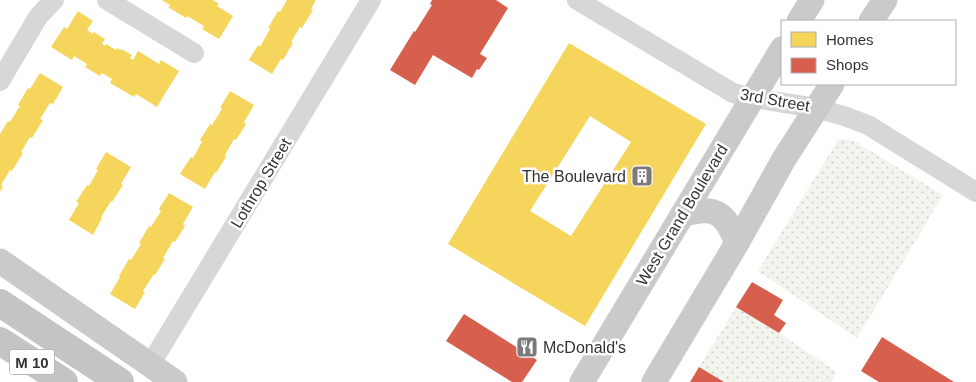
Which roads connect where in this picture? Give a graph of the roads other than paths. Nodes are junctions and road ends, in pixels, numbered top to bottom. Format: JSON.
{"nodes":[{"id":1,"x":54,"y":0,"type":"edge"},
{"id":2,"x":107,"y":0,"type":"edge"},
{"id":3,"x":371,"y":0,"type":"edge"},
{"id":4,"x":577,"y":0,"type":"edge"},
{"id":5,"x":812,"y":0,"type":"edge"},
{"id":6,"x":885,"y":0,"type":"edge"},
{"id":7,"x":800,"y":20,"type":"edge"},
{"id":8,"x":872,"y":20,"type":"edge"},
{"id":9,"x":781,"y":51,"type":"edge"},
{"id":10,"x":194,"y":53,"type":"dead end"},
{"id":11,"x":0,"y":81,"type":"edge"},
{"id":12,"x":831,"y":85,"type":"edge"},
{"id":13,"x":753,"y":98,"type":"junction"},
{"id":14,"x":816,"y":108,"type":"junction"},
{"id":15,"x":976,"y":192,"type":"edge"},
{"id":16,"x":682,"y":215,"type":"junction"},
{"id":17,"x":737,"y":243,"type":"junction"},
{"id":18,"x":0,"y":261,"type":"edge"},
{"id":19,"x":0,"y":303,"type":"edge"},
{"id":20,"x":0,"y":341,"type":"edge"},
{"id":21,"x":150,"y":365,"type":"junction"},
{"id":22,"x":64,"y":382,"type":"edge"},
{"id":23,"x":120,"y":382,"type":"edge"},
{"id":24,"x":175,"y":382,"type":"edge"},
{"id":25,"x":582,"y":382,"type":"edge"},
{"id":26,"x":654,"y":382,"type":"edge"}],
"edges":[{"from":1,"to":11,"type":"street"},
{"from":2,"to":10,"type":"street"},
{"from":3,"to":21,"type":"street","name":"Lothrop Street"},
{"from":4,"to":13,"type":"street","name":"3rd Street"},
{"from":5,"to":7,"type":"main road"},
{"from":6,"to":8,"type":"main road"},
{"from":9,"to":13,"type":"main road","name":"West Grand Boulevard"},
{"from":12,"to":14,"type":"main road"},
{"from":13,"to":14,"type":"street","name":"3rd Street"},
{"from":13,"to":16,"type":"main road","name":"West Grand Boulevard"},
{"from":14,"to":15,"type":"street","name":"3rd Street"},
{"from":14,"to":17,"type":"main road"},
{"from":16,"to":17,"type":"main road"},
{"from":16,"to":25,"type":"main road","name":"West Grand Boulevard"},
{"from":17,"to":26,"type":"main road"},
{"from":18,"to":21,"type":"main road"},
{"from":19,"to":23,"type":"highway"},
{"from":20,"to":22,"type":"highway","number":"M 10"},
{"from":21,"to":24,"type":"main road"}]}
